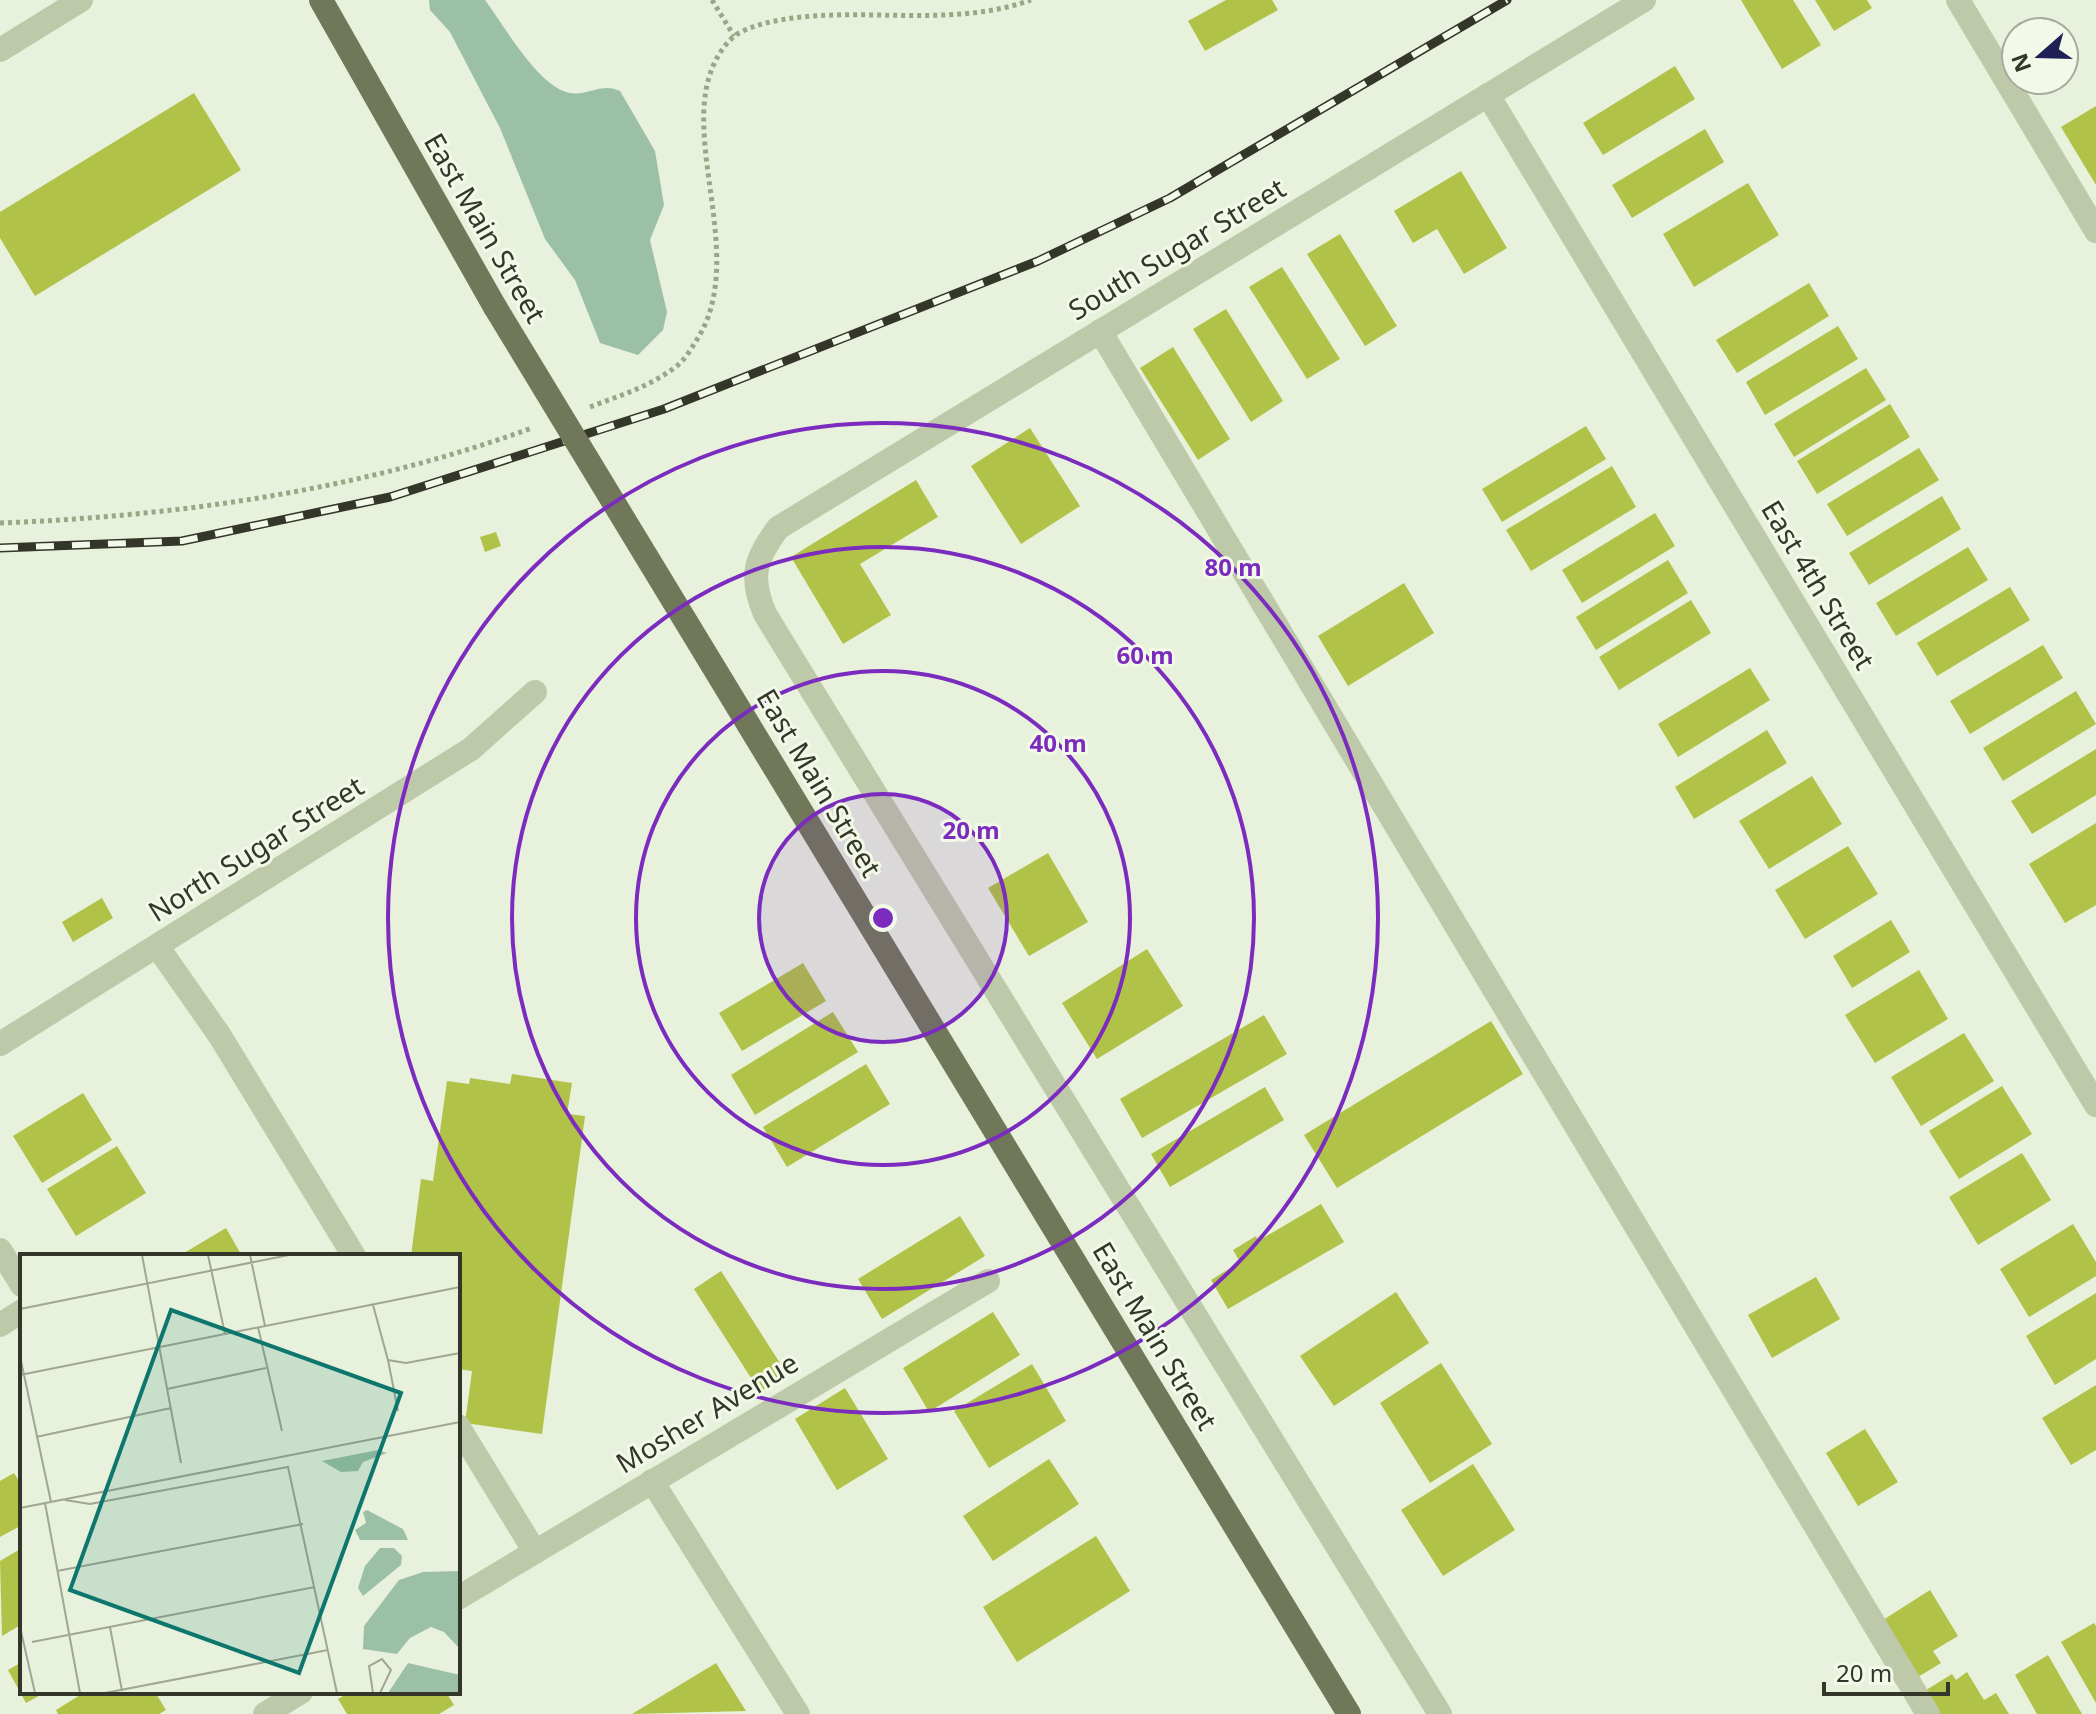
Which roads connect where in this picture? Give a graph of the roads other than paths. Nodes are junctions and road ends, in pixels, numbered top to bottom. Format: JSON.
{"nodes":[{"id":1,"x":81,"y":0,"type":"edge"},
{"id":2,"x":321,"y":0,"type":"edge"},
{"id":3,"x":1644,"y":0,"type":"edge"},
{"id":4,"x":1958,"y":0,"type":"edge"},
{"id":5,"x":0,"y":50,"type":"edge"},
{"id":6,"x":1488,"y":95,"type":"junction"},
{"id":7,"x":2096,"y":231,"type":"edge"},
{"id":8,"x":1100,"y":331,"type":"junction"},
{"id":9,"x":756,"y":565,"type":"joint"},
{"id":10,"x":535,"y":692,"type":"dead end"},
{"id":11,"x":157,"y":946,"type":"junction"},
{"id":12,"x":0,"y":1044,"type":"edge"},
{"id":13,"x":2096,"y":1105,"type":"edge"},
{"id":14,"x":0,"y":1250,"type":"edge"},
{"id":15,"x":353,"y":1254,"type":"edge"},
{"id":16,"x":988,"y":1281,"type":"dead end"},
{"id":17,"x":20,"y":1282,"type":"edge"},
{"id":18,"x":20,"y":1312,"type":"edge"},
{"id":19,"x":0,"y":1325,"type":"edge"},
{"id":20,"x":460,"y":1429,"type":"edge"},
{"id":21,"x":652,"y":1481,"type":"junction"},
{"id":22,"x":535,"y":1552,"type":"junction"},
{"id":23,"x":460,"y":1597,"type":"edge"},
{"id":24,"x":297,"y":1694,"type":"edge"},
{"id":25,"x":271,"y":1707,"type":"edge"},
{"id":26,"x":798,"y":1714,"type":"edge"},
{"id":27,"x":1349,"y":1714,"type":"edge"},
{"id":28,"x":1440,"y":1714,"type":"edge"},
{"id":29,"x":1928,"y":1714,"type":"edge"}],
"edges":[{"from":1,"to":5,"type":"street"},
{"from":2,"to":27,"type":"main road","name":"East Main Street","bridge":true},
{"from":3,"to":6,"type":"street","name":"South Sugar Street"},
{"from":4,"to":7,"type":"street"},
{"from":6,"to":8,"type":"street","name":"South Sugar Street"},
{"from":6,"to":13,"type":"street","name":"East 4th Street"},
{"from":8,"to":9,"type":"street","name":"South Sugar Street"},
{"from":8,"to":29,"type":"street"},
{"from":9,"to":28,"type":"street","name":"East Main Street"},
{"from":10,"to":11,"type":"street","name":"North Sugar Street"},
{"from":11,"to":12,"type":"street","name":"North Sugar Street"},
{"from":11,"to":15,"type":"street"},
{"from":14,"to":17,"type":"street"},
{"from":16,"to":21,"type":"street","name":"Mosher Avenue"},
{"from":18,"to":19,"type":"street"},
{"from":20,"to":22,"type":"street"},
{"from":21,"to":22,"type":"street","name":"Mosher Avenue"},
{"from":21,"to":26,"type":"street"},
{"from":22,"to":23,"type":"street","name":"Mosher Avenue"},
{"from":24,"to":25,"type":"street"}]}
